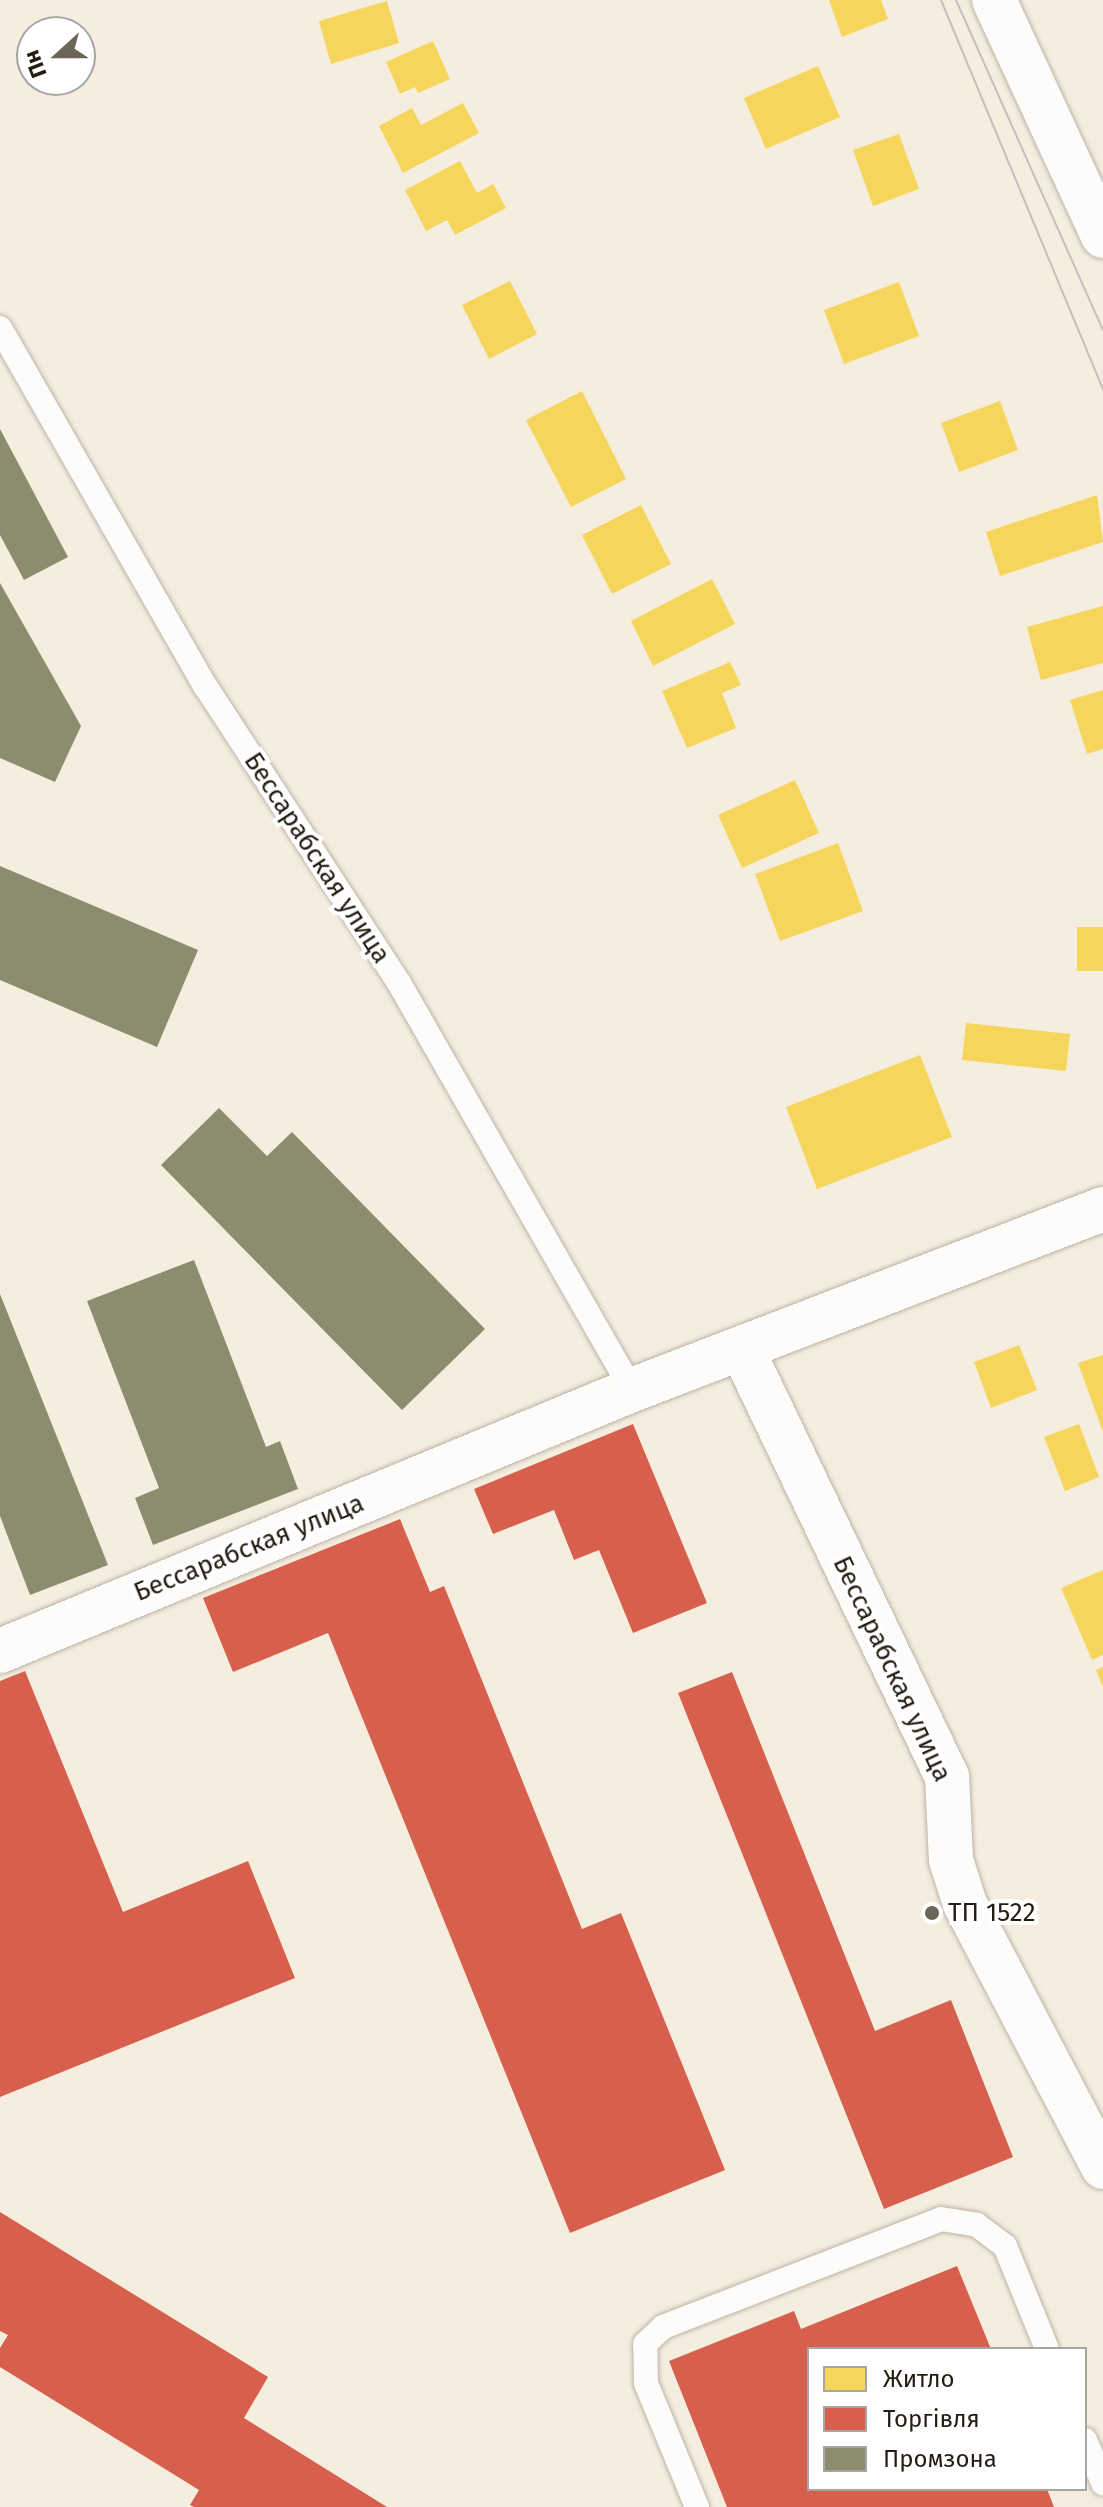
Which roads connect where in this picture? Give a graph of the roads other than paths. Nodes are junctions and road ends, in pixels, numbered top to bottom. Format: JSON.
{"nodes":[{"id":1,"x":994,"y":0,"type":"edge"},
{"id":2,"x":1103,"y":236,"type":"edge"},
{"id":3,"x":0,"y":328,"type":"edge"},
{"id":4,"x":1103,"y":1209,"type":"edge"},
{"id":5,"x":742,"y":1349,"type":"junction"},
{"id":6,"x":632,"y":1390,"type":"junction"},
{"id":7,"x":0,"y":1651,"type":"edge"},
{"id":8,"x":1103,"y":2167,"type":"edge"},
{"id":9,"x":1046,"y":2347,"type":"edge"},
{"id":10,"x":1087,"y":2445,"type":"edge"},
{"id":11,"x":1103,"y":2483,"type":"edge"},
{"id":12,"x":697,"y":2507,"type":"edge"}],
"edges":[{"from":1,"to":2,"type":"street"},
{"from":3,"to":6,"type":"lane","name":"Бессарабская улица"},
{"from":4,"to":5,"type":"street","name":"Бессарабская улица"},
{"from":5,"to":6,"type":"street","name":"Бессарабская улица"},
{"from":5,"to":8,"type":"street","name":"Бессарабская улица"},
{"from":6,"to":7,"type":"street","name":"Бессарабская улица"},
{"from":9,"to":12,"type":"lane"},
{"from":10,"to":11,"type":"lane"}]}
